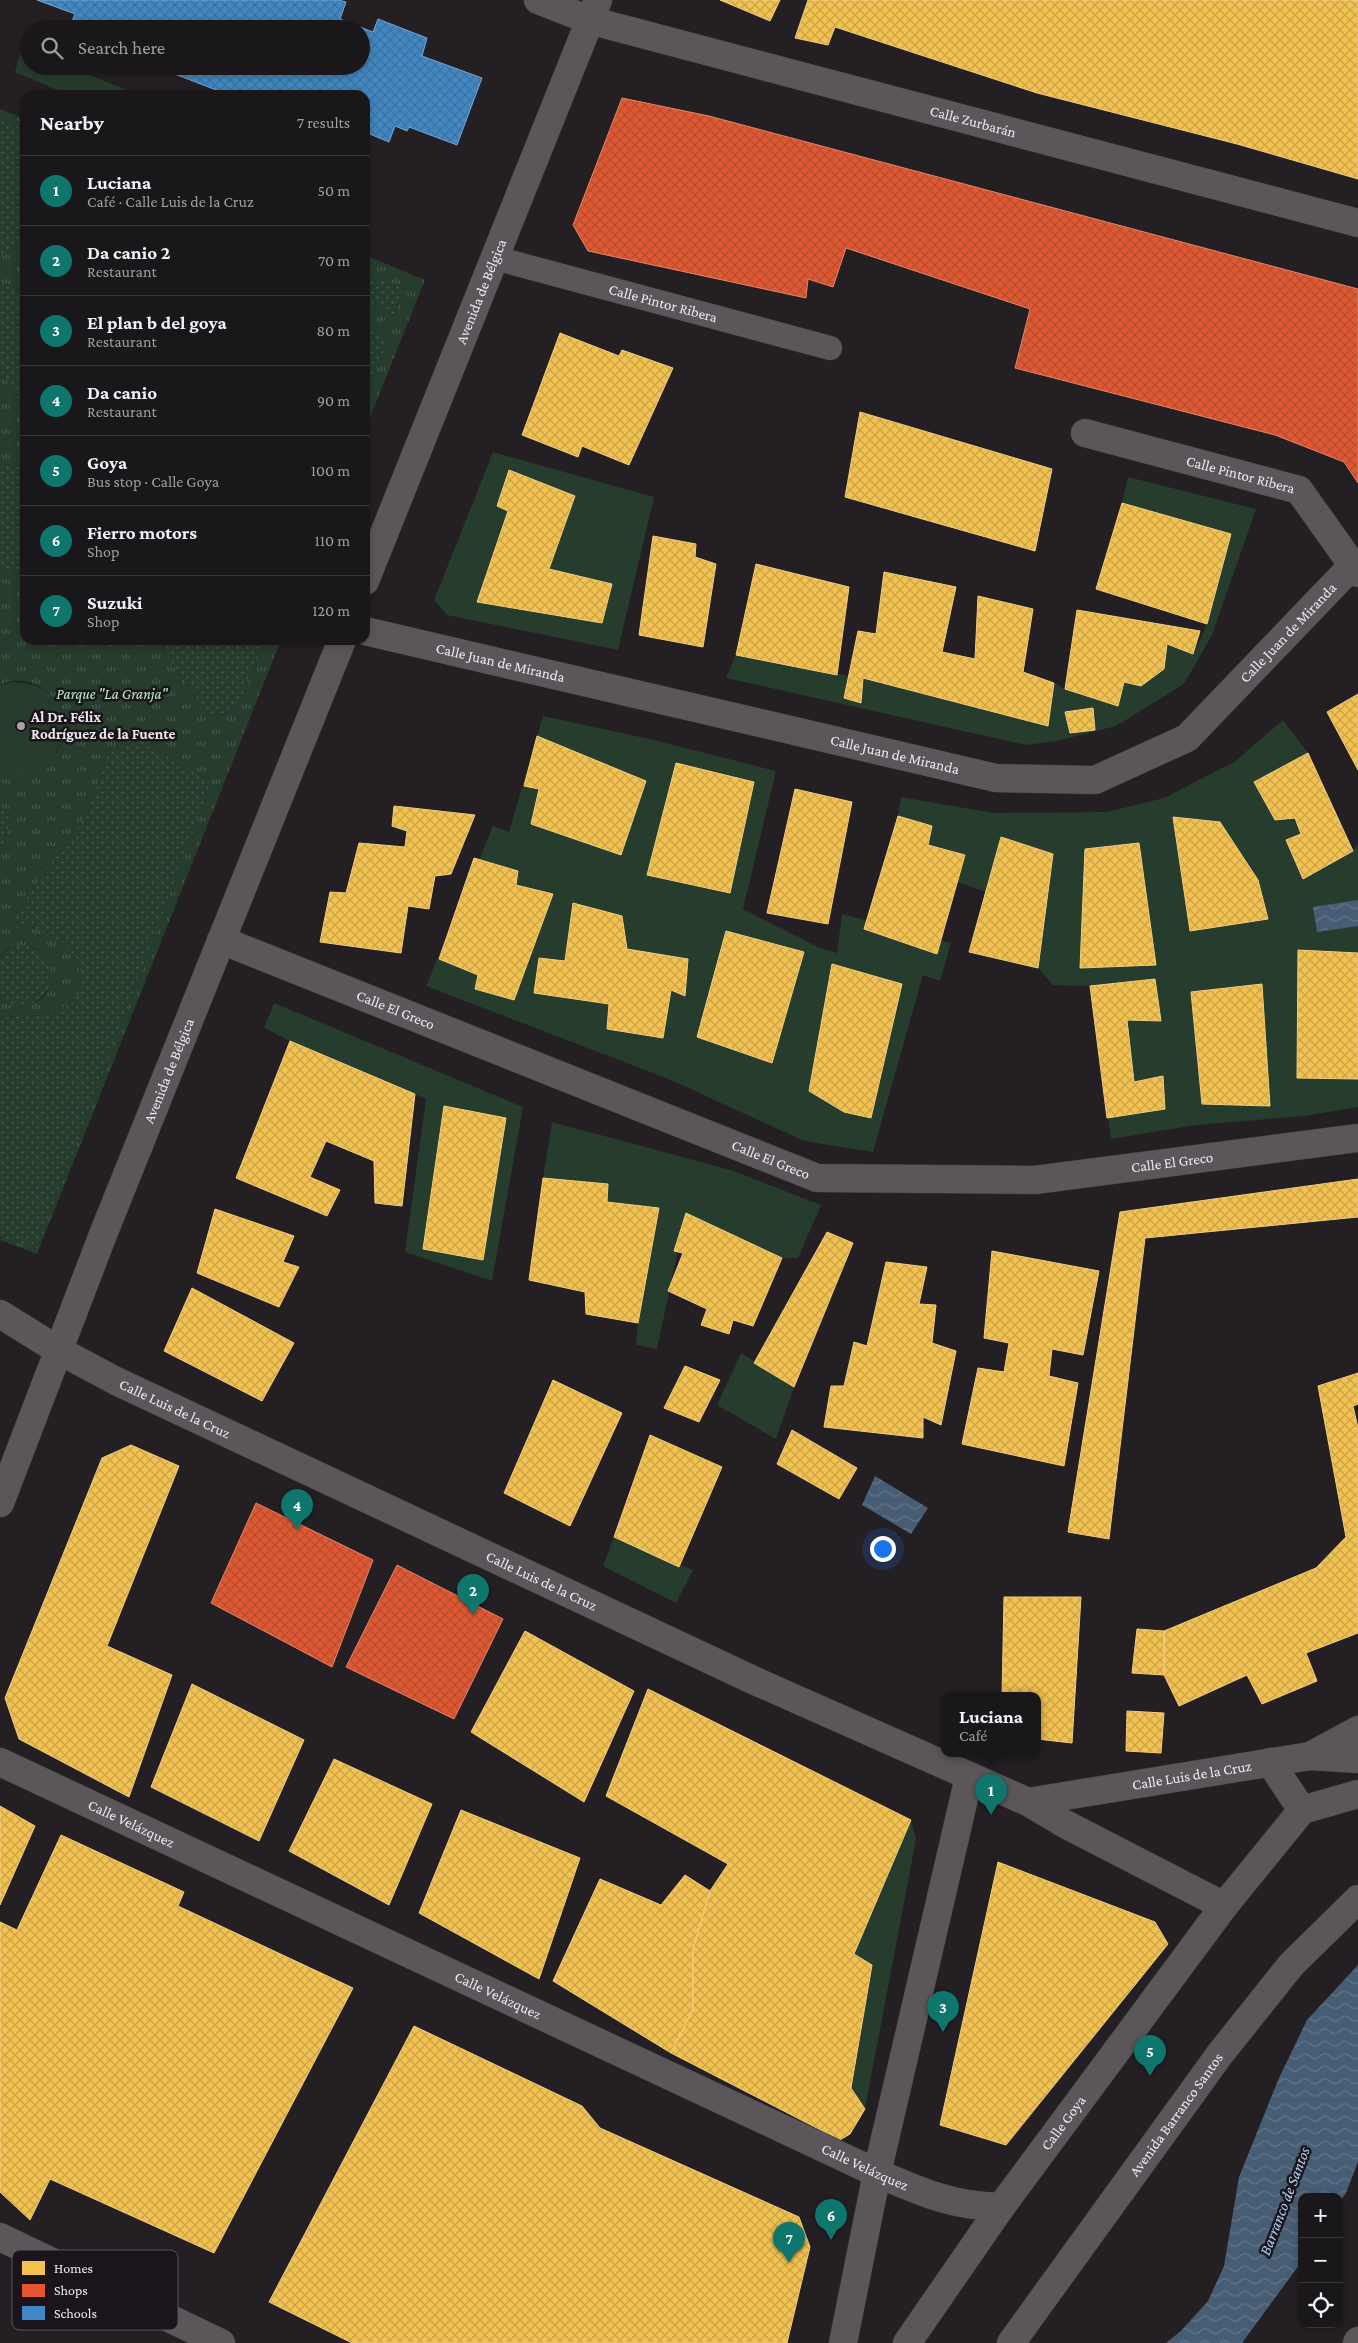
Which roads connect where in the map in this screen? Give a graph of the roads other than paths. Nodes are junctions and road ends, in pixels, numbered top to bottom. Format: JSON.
{"nodes":[{"id":1,"x":538,"y":0,"type":"edge"},
{"id":2,"x":594,"y":10,"type":"edge"},
{"id":3,"x":1358,"y":223,"type":"edge"},
{"id":4,"x":495,"y":258,"type":"junction"},
{"id":5,"x":830,"y":348,"type":"dead end"},
{"id":6,"x":1085,"y":433,"type":"dead end"},
{"id":7,"x":1355,"y":569,"type":"edge"},
{"id":8,"x":370,"y":570,"type":"edge"},
{"id":9,"x":370,"y":633,"type":"edge"},
{"id":10,"x":340,"y":645,"type":"edge"},
{"id":11,"x":221,"y":940,"type":"junction"},
{"id":12,"x":1358,"y":1138,"type":"edge"},
{"id":13,"x":0,"y":1314,"type":"edge"},
{"id":14,"x":58,"y":1350,"type":"junction"},
{"id":15,"x":0,"y":1503,"type":"edge"},
{"id":16,"x":1358,"y":1730,"type":"edge"},
{"id":17,"x":1310,"y":1756,"type":"junction"},
{"id":18,"x":1358,"y":1759,"type":"edge"},
{"id":19,"x":0,"y":1762,"type":"edge"},
{"id":20,"x":1270,"y":1762,"type":"junction"},
{"id":21,"x":969,"y":1777,"type":"junction"},
{"id":22,"x":1358,"y":1794,"type":"edge"},
{"id":23,"x":1028,"y":1802,"type":"junction"},
{"id":24,"x":1302,"y":1810,"type":"junction"},
{"id":25,"x":1358,"y":1899,"type":"edge"},
{"id":26,"x":1224,"y":1906,"type":"junction"},
{"id":27,"x":877,"y":2173,"type":"junction"},
{"id":28,"x":1002,"y":2207,"type":"junction"},
{"id":29,"x":0,"y":2236,"type":"edge"},
{"id":30,"x":29,"y":2250,"type":"edge"},
{"id":31,"x":178,"y":2322,"type":"edge"},
{"id":32,"x":221,"y":2343,"type":"edge"},
{"id":33,"x":843,"y":2343,"type":"edge"},
{"id":34,"x":907,"y":2343,"type":"edge"},
{"id":35,"x":1011,"y":2343,"type":"edge"}],
"edges":[{"from":1,"to":2,"type":"street","name":"Calle Zurbarán"},
{"from":2,"to":3,"type":"street","name":"Calle Zurbarán"},
{"from":2,"to":4,"type":"street","name":"Avenida de Bélgica"},
{"from":4,"to":5,"type":"lane","name":"Calle Pintor Ribera"},
{"from":4,"to":8,"type":"street","name":"Avenida de Bélgica"},
{"from":6,"to":7,"type":"street","name":"Calle Pintor Ribera"},
{"from":7,"to":9,"type":"street","name":"Calle Juan de Miranda"},
{"from":10,"to":11,"type":"street","name":"Avenida de Bélgica"},
{"from":11,"to":12,"type":"street","name":"Calle El Greco"},
{"from":11,"to":14,"type":"street","name":"Avenida de Bélgica"},
{"from":13,"to":14,"type":"street","name":"Calle Luis de la Cruz"},
{"from":14,"to":15,"type":"street","name":"Avenida de Bélgica"},
{"from":14,"to":21,"type":"street","name":"Calle Luis de la Cruz"},
{"from":16,"to":17,"type":"street"},
{"from":17,"to":18,"type":"street","name":"Calle Luis de la Cruz"},
{"from":17,"to":20,"type":"street","name":"Calle Luis de la Cruz"},
{"from":19,"to":27,"type":"street","name":"Calle Velázquez"},
{"from":20,"to":23,"type":"street","name":"Calle Luis de la Cruz"},
{"from":20,"to":24,"type":"street"},
{"from":21,"to":23,"type":"street","name":"Calle Luis de la Cruz"},
{"from":21,"to":27,"type":"street"},
{"from":22,"to":24,"type":"street"},
{"from":23,"to":26,"type":"street","name":"Calle Luis de la Cruz"},
{"from":24,"to":26,"type":"street","name":"Calle Goya"},
{"from":25,"to":35,"type":"street","name":"Avenida Barranco Santos"},
{"from":26,"to":28,"type":"street","name":"Calle Goya"},
{"from":27,"to":28,"type":"street","name":"Calle Velázquez"},
{"from":27,"to":33,"type":"street"},
{"from":28,"to":34,"type":"street","name":"Calle Goya"},
{"from":29,"to":30,"type":"street"},
{"from":31,"to":32,"type":"street"}]}
